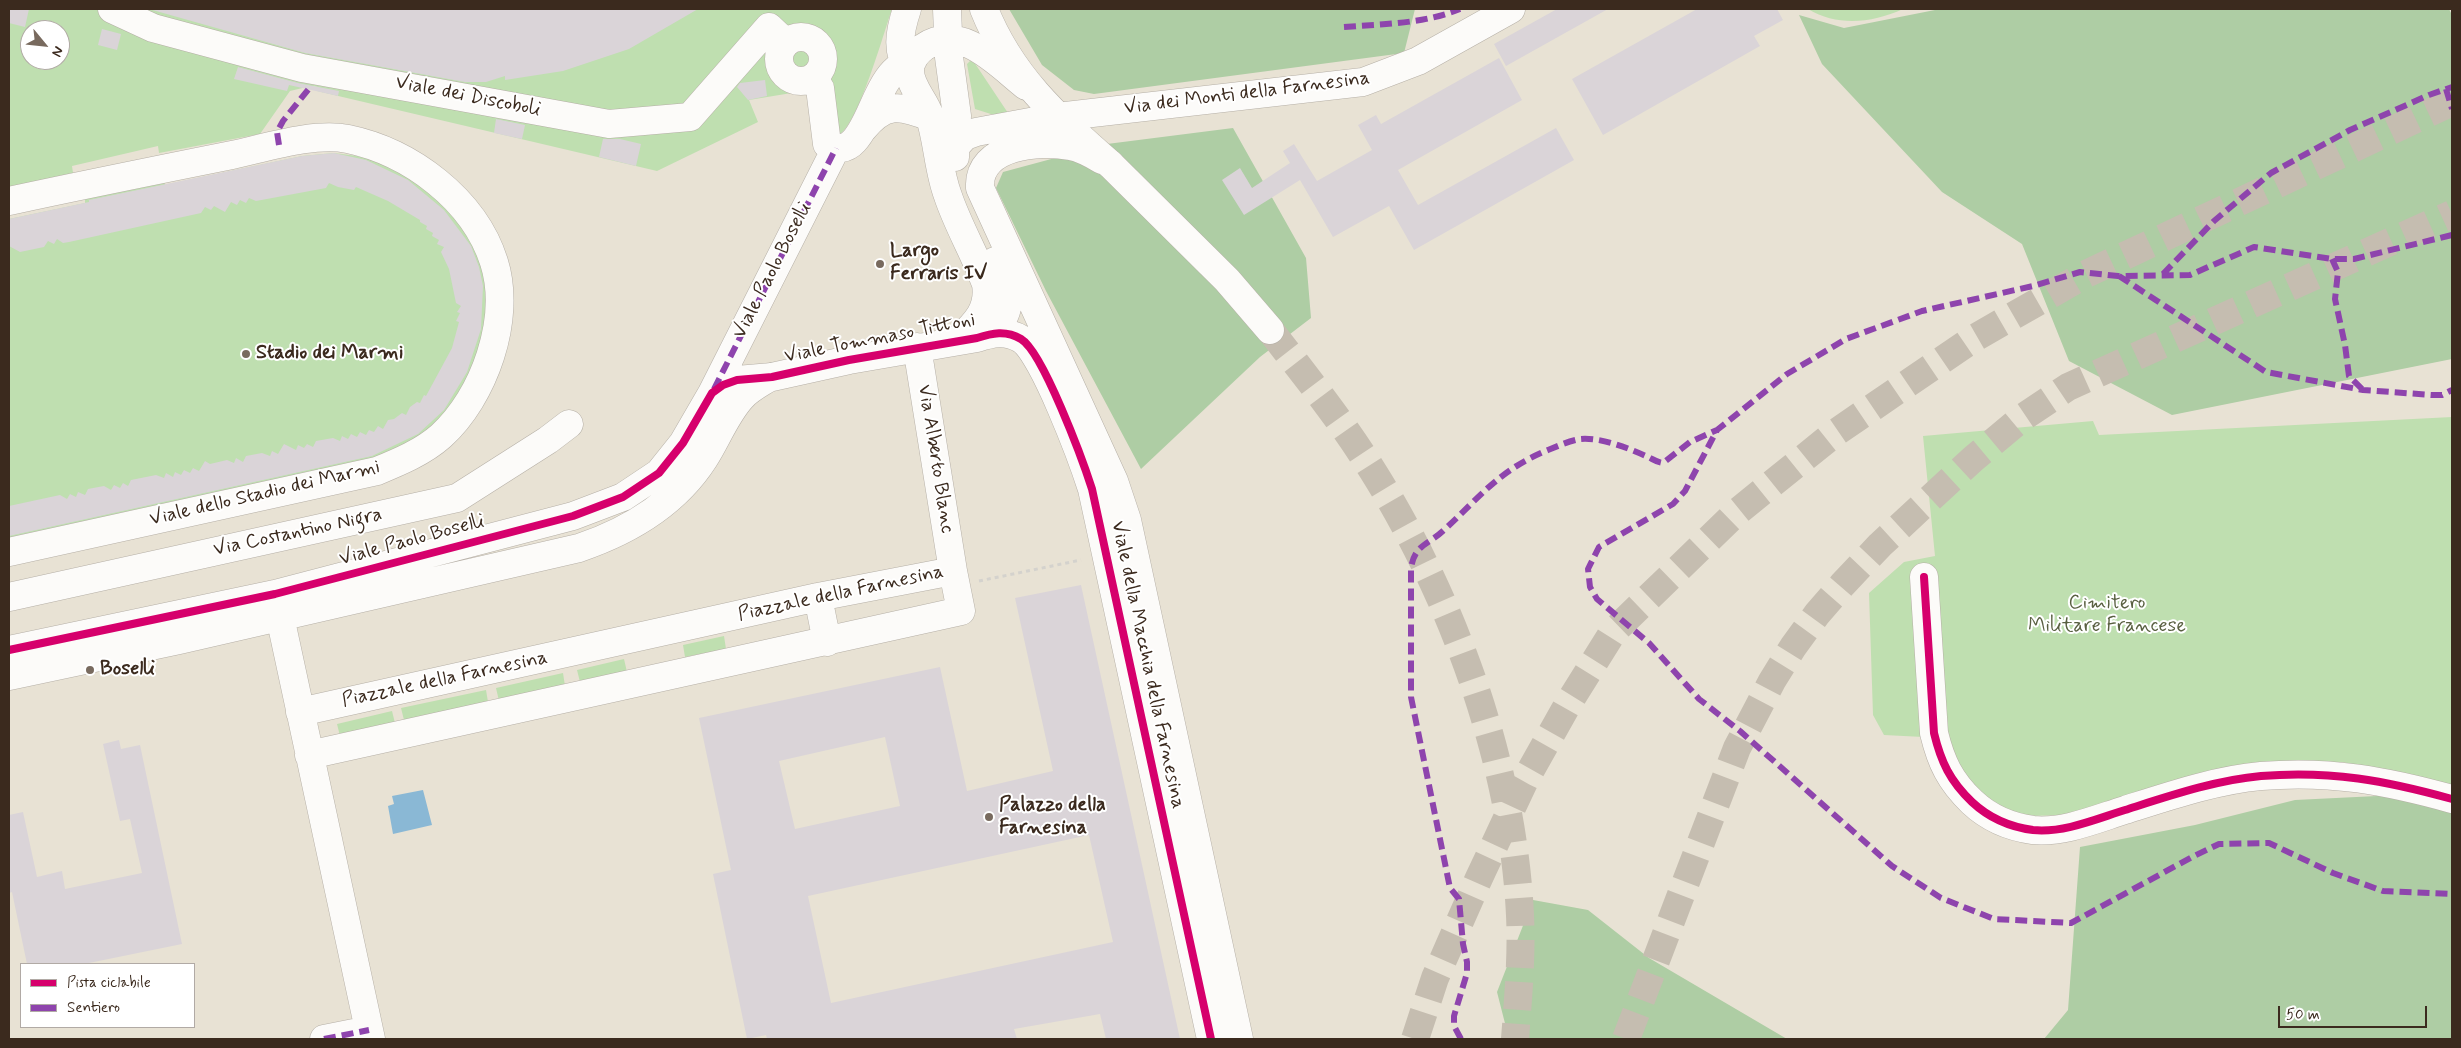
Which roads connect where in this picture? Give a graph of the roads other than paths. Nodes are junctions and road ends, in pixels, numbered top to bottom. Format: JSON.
{"nodes":[{"id":1,"x":112,"y":9,"type":"edge"},
{"id":2,"x":907,"y":9,"type":"edge"},
{"id":3,"x":947,"y":9,"type":"edge"},
{"id":4,"x":984,"y":9,"type":"edge"},
{"id":5,"x":1511,"y":9,"type":"edge"},
{"id":6,"x":948,"y":39,"type":"junction"},
{"id":7,"x":909,"y":66,"type":"junction"},
{"id":8,"x":1031,"y":90,"type":"junction"},
{"id":9,"x":930,"y":117,"type":"junction"},
{"id":10,"x":1057,"y":117,"type":"junction"},
{"id":11,"x":860,"y":134,"type":"junction"},
{"id":12,"x":956,"y":146,"type":"junction"},
{"id":13,"x":836,"y":148,"type":"junction"},
{"id":14,"x":1110,"y":164,"type":"junction"},
{"id":15,"x":9,"y":201,"type":"edge"},
{"id":16,"x":1270,"y":330,"type":"tunnel mouth"},
{"id":17,"x":993,"y":332,"type":"junction"},
{"id":18,"x":959,"y":339,"type":"junction"},
{"id":19,"x":917,"y":347,"type":"junction"},
{"id":20,"x":772,"y":376,"type":"junction"},
{"id":21,"x":712,"y":393,"type":"junction"},
{"id":22,"x":569,"y":424,"type":"dead end"},
{"id":23,"x":1132,"y":538,"type":"junction"},
{"id":24,"x":9,"y":552,"type":"edge"},
{"id":25,"x":1924,"y":577,"type":"dead end"},
{"id":26,"x":955,"y":578,"type":"junction"},
{"id":27,"x":9,"y":597,"type":"edge"},
{"id":28,"x":818,"y":598,"type":"junction"},
{"id":29,"x":277,"y":605,"type":"junction"},
{"id":30,"x":176,"y":627,"type":"junction"},
{"id":31,"x":1124,"y":638,"type":"junction"},
{"id":32,"x":827,"y":642,"type":"junction"},
{"id":33,"x":9,"y":650,"type":"edge"},
{"id":34,"x":9,"y":676,"type":"edge"},
{"id":35,"x":300,"y":712,"type":"junction"},
{"id":36,"x":309,"y":755,"type":"junction"},
{"id":37,"x":2452,"y":799,"type":"edge"},
{"id":38,"x":370,"y":1035,"type":"edge"},
{"id":39,"x":324,"y":1039,"type":"edge"},
{"id":40,"x":1211,"y":1039,"type":"edge"},
{"id":41,"x":1239,"y":1039,"type":"edge"}],
"edges":[{"from":1,"to":13,"type":"main road","name":"Viale dei Discoboli"},
{"from":2,"to":7,"type":"main road"},
{"from":3,"to":6,"type":"main road"},
{"from":4,"to":8,"type":"main road"},
{"from":5,"to":10,"type":"main road","name":"Via dei Monti della Farnesina"},
{"from":6,"to":7,"type":"main road"},
{"from":6,"to":8,"type":"main road"},
{"from":6,"to":12,"type":"main road"},
{"from":7,"to":9,"type":"main road"},
{"from":7,"to":11,"type":"main road"},
{"from":8,"to":10,"type":"main road"},
{"from":9,"to":11,"type":"main road"},
{"from":9,"to":18,"type":"main road"},
{"from":10,"to":12,"type":"main road","name":"Via dei Monti della Farnesina"},
{"from":10,"to":14,"type":"main road"},
{"from":11,"to":13,"type":"main road"},
{"from":12,"to":17,"type":"main road"},
{"from":13,"to":21,"type":"main road","name":"Viale Paolo Boselli"},
{"from":14,"to":16,"type":"main road"},
{"from":14,"to":23,"type":"main road","name":"Viale della Macchia della Farnesina"},
{"from":15,"to":24,"type":"main road","name":"Viale dello Stadio dei Marmi"},
{"from":17,"to":18,"type":"main road","name":"Viale Tommaso Tittoni"},
{"from":17,"to":31,"type":"main road","name":"Viale della Macchia della Farnesina"},
{"from":18,"to":19,"type":"main road","name":"Viale Tommaso Tittoni"},
{"from":19,"to":20,"type":"main road","name":"Viale Tommaso Tittoni"},
{"from":19,"to":26,"type":"main road","name":"Via Alberto Blanc"},
{"from":20,"to":21,"type":"main road"},
{"from":20,"to":29,"type":"main road","name":"Viale Paolo Boselli"},
{"from":21,"to":29,"type":"main road","name":"Viale Paolo Boselli"},
{"from":22,"to":27,"type":"main road","name":"Via Costantino Nigra"},
{"from":23,"to":31,"type":"main road"},
{"from":23,"to":41,"type":"main road","name":"Viale della Macchia della Farnesina"},
{"from":25,"to":37,"type":"main road"},
{"from":26,"to":28,"type":"main road","name":"Piazzale della Farnesina"},
{"from":26,"to":32,"type":"main road","name":"Piazzale della Farnesina"},
{"from":28,"to":32,"type":"main road"},
{"from":28,"to":35,"type":"main road","name":"Piazzale della Farnesina"},
{"from":29,"to":30,"type":"main road","name":"Viale Paolo Boselli"},
{"from":29,"to":35,"type":"main road"},
{"from":30,"to":33,"type":"main road","name":"Viale Paolo Boselli"},
{"from":30,"to":34,"type":"main road","name":"Viale Paolo Boselli"},
{"from":31,"to":40,"type":"main road","name":"Viale della Macchia della Farnesina"},
{"from":32,"to":36,"type":"main road","name":"Piazzale della Farnesina"},
{"from":35,"to":36,"type":"main road"},
{"from":36,"to":38,"type":"main road"},
{"from":38,"to":39,"type":"main road"}]}
